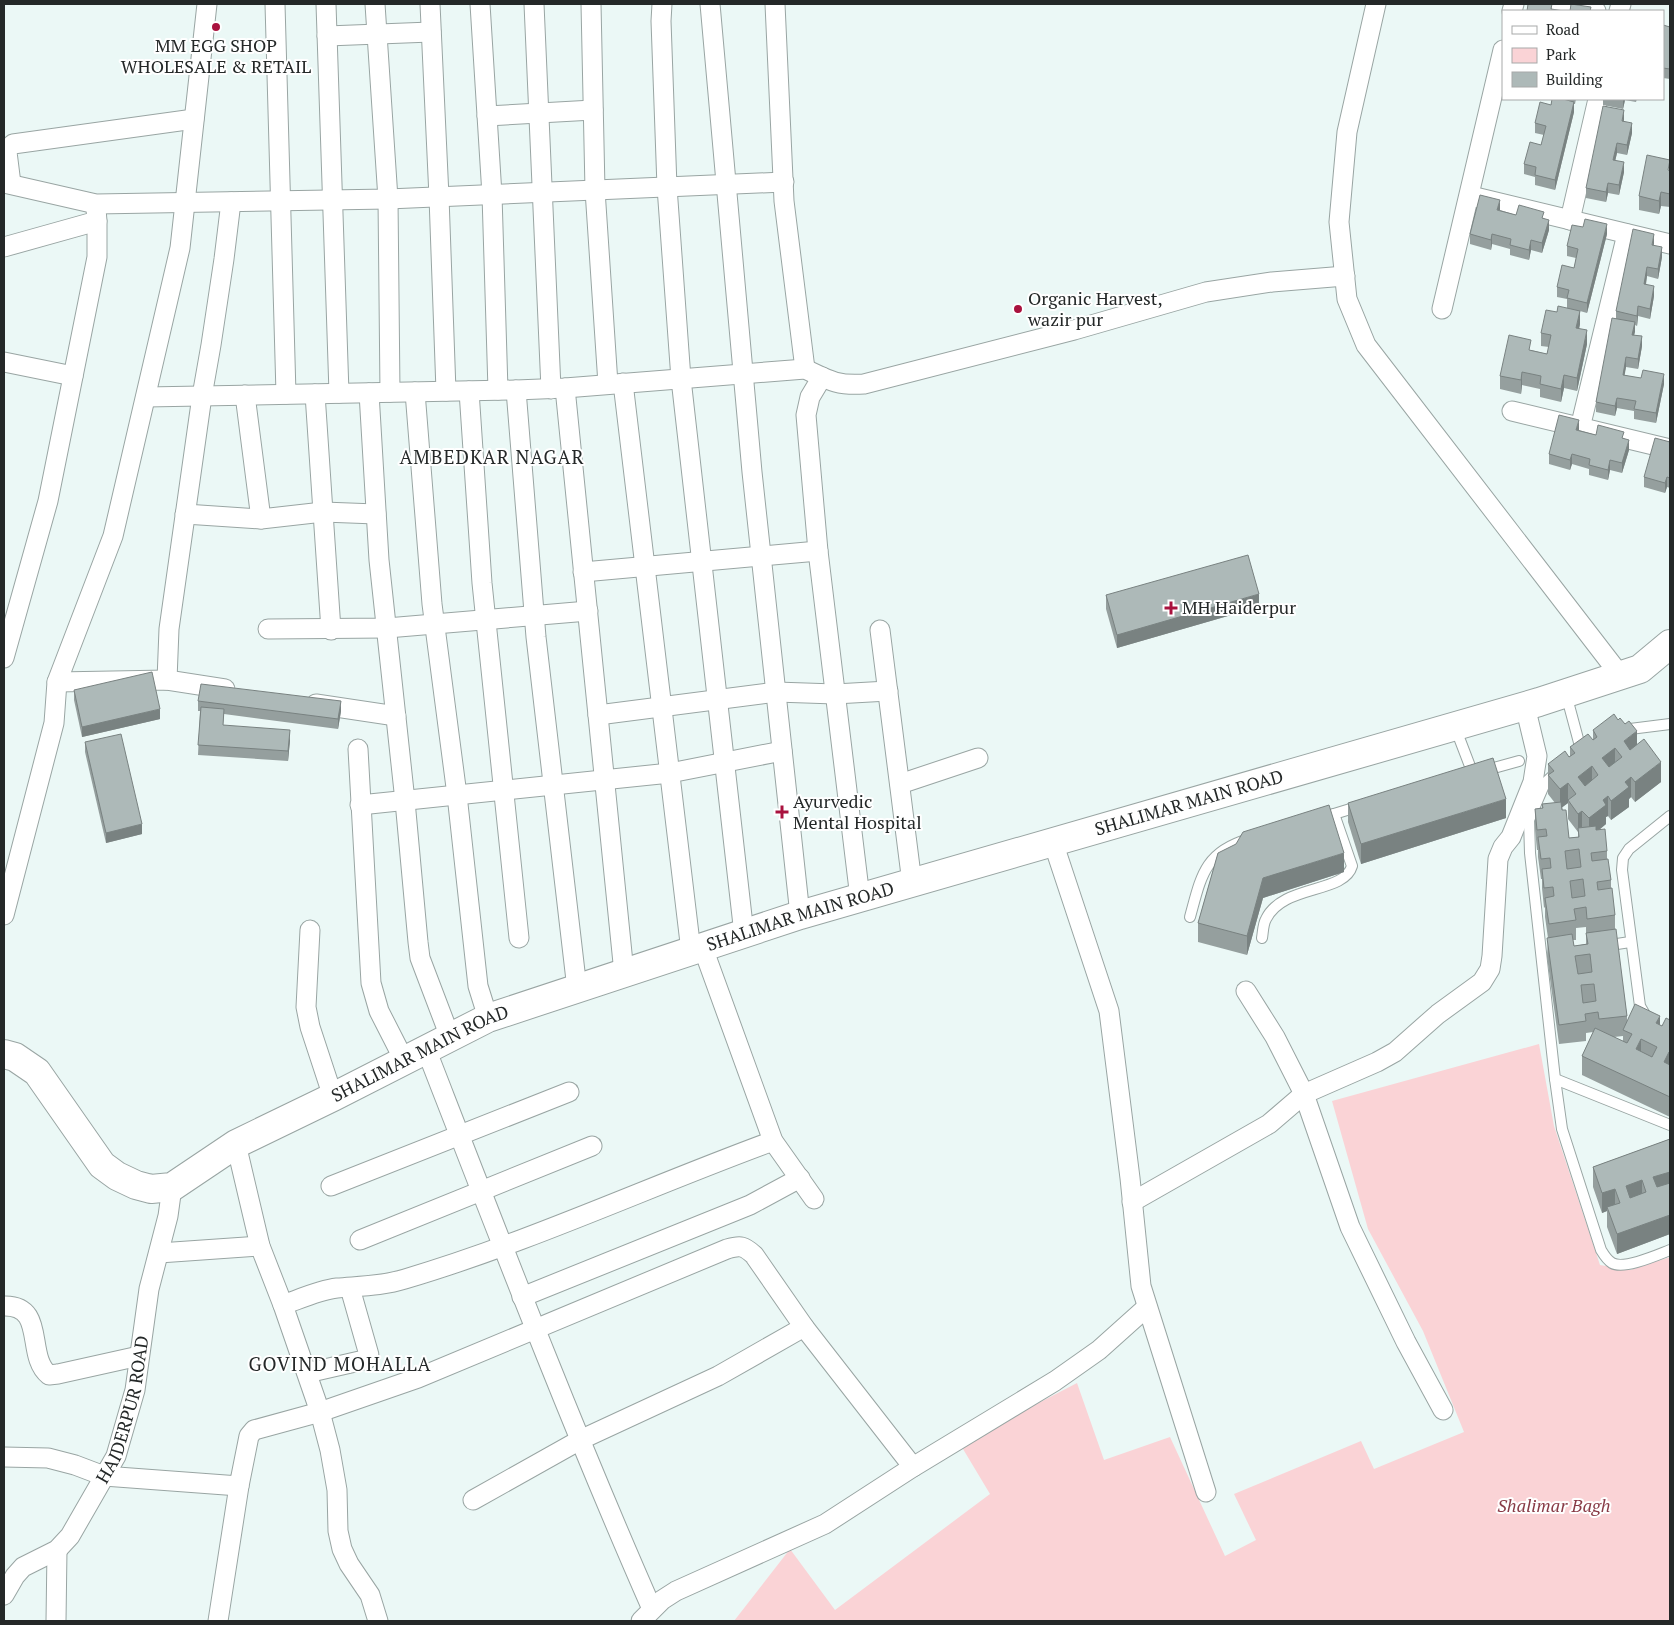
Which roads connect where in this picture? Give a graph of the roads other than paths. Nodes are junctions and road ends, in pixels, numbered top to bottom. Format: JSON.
{"nodes":[{"id":1,"x":276,"y":4,"type":"edge"},
{"id":2,"x":326,"y":4,"type":"edge"},
{"id":3,"x":375,"y":4,"type":"edge"},
{"id":4,"x":430,"y":4,"type":"edge"},
{"id":5,"x":480,"y":4,"type":"edge"},
{"id":6,"x":534,"y":4,"type":"edge"},
{"id":7,"x":591,"y":4,"type":"edge"},
{"id":8,"x":662,"y":4,"type":"edge"},
{"id":9,"x":710,"y":4,"type":"edge"},
{"id":10,"x":775,"y":4,"type":"edge"},
{"id":11,"x":1376,"y":4,"type":"edge"},
{"id":12,"x":1560,"y":4,"type":"edge"},
{"id":13,"x":210,"y":5,"type":"edge"},
{"id":14,"x":1591,"y":10,"type":"edge"},
{"id":15,"x":431,"y":32,"type":"junction"},
{"id":16,"x":377,"y":35,"type":"junction"},
{"id":17,"x":327,"y":36,"type":"junction"},
{"id":18,"x":1502,"y":54,"type":"edge"},
{"id":19,"x":1598,"y":100,"type":"edge"},
{"id":20,"x":593,"y":110,"type":"junction"},
{"id":21,"x":540,"y":113,"type":"junction"},
{"id":22,"x":487,"y":116,"type":"junction"},
{"id":23,"x":194,"y":119,"type":"junction"},
{"id":24,"x":784,"y":182,"type":"junction"},
{"id":25,"x":7,"y":184,"type":"edge"},
{"id":26,"x":726,"y":184,"type":"junction"},
{"id":27,"x":667,"y":187,"type":"junction"},
{"id":28,"x":595,"y":190,"type":"junction"},
{"id":29,"x":543,"y":192,"type":"junction"},
{"id":30,"x":492,"y":195,"type":"junction"},
{"id":31,"x":1469,"y":196,"type":"junction"},
{"id":32,"x":439,"y":197,"type":"junction"},
{"id":33,"x":388,"y":199,"type":"junction"},
{"id":34,"x":332,"y":200,"type":"junction"},
{"id":35,"x":281,"y":201,"type":"junction"},
{"id":36,"x":185,"y":202,"type":"junction"},
{"id":37,"x":231,"y":202,"type":"junction"},
{"id":38,"x":97,"y":213,"type":"junction"},
{"id":39,"x":1570,"y":220,"type":"junction"},
{"id":40,"x":1627,"y":234,"type":"junction"},
{"id":41,"x":1670,"y":244,"type":"edge"},
{"id":42,"x":4,"y":247,"type":"edge"},
{"id":43,"x":1345,"y":276,"type":"junction"},
{"id":44,"x":1442,"y":309,"type":"dead end"},
{"id":45,"x":4,"y":362,"type":"edge"},
{"id":46,"x":804,"y":369,"type":"junction"},
{"id":47,"x":743,"y":374,"type":"junction"},
{"id":48,"x":74,"y":376,"type":"junction"},
{"id":49,"x":822,"y":377,"type":"junction"},
{"id":50,"x":681,"y":379,"type":"junction"},
{"id":51,"x":616,"y":384,"type":"junction"},
{"id":52,"x":558,"y":388,"type":"junction"},
{"id":53,"x":507,"y":390,"type":"junction"},
{"id":54,"x":446,"y":391,"type":"junction"},
{"id":55,"x":468,"y":391,"type":"junction"},
{"id":56,"x":390,"y":392,"type":"junction"},
{"id":57,"x":414,"y":392,"type":"junction"},
{"id":58,"x":339,"y":393,"type":"junction"},
{"id":59,"x":369,"y":393,"type":"junction"},
{"id":60,"x":286,"y":394,"type":"junction"},
{"id":61,"x":315,"y":394,"type":"junction"},
{"id":62,"x":245,"y":395,"type":"junction"},
{"id":63,"x":146,"y":396,"type":"junction"},
{"id":64,"x":202,"y":396,"type":"junction"},
{"id":65,"x":1512,"y":412,"type":"dead end"},
{"id":66,"x":1580,"y":428,"type":"junction"},
{"id":67,"x":1670,"y":450,"type":"edge"},
{"id":68,"x":323,"y":512,"type":"junction"},
{"id":69,"x":185,"y":514,"type":"junction"},
{"id":70,"x":376,"y":514,"type":"junction"},
{"id":71,"x":261,"y":519,"type":"junction"},
{"id":72,"x":818,"y":551,"type":"junction"},
{"id":73,"x":761,"y":556,"type":"junction"},
{"id":74,"x":702,"y":562,"type":"junction"},
{"id":75,"x":645,"y":567,"type":"junction"},
{"id":76,"x":584,"y":572,"type":"junction"},
{"id":77,"x":588,"y":611,"type":"junction"},
{"id":78,"x":535,"y":616,"type":"junction"},
{"id":79,"x":486,"y":620,"type":"junction"},
{"id":80,"x":435,"y":624,"type":"junction"},
{"id":81,"x":387,"y":628,"type":"junction"},
{"id":82,"x":268,"y":629,"type":"dead end"},
{"id":83,"x":331,"y":630,"type":"junction"},
{"id":84,"x":880,"y":630,"type":"dead end"},
{"id":85,"x":1670,"y":644,"type":"edge"},
{"id":86,"x":4,"y":658,"type":"edge"},
{"id":87,"x":1620,"y":675,"type":"junction"},
{"id":88,"x":167,"y":680,"type":"junction"},
{"id":89,"x":57,"y":682,"type":"junction"},
{"id":90,"x":888,"y":691,"type":"junction"},
{"id":91,"x":244,"y":692,"type":"edge"},
{"id":92,"x":776,"y":692,"type":"junction"},
{"id":93,"x":1566,"y":693,"type":"junction"},
{"id":94,"x":836,"y":694,"type":"junction"},
{"id":95,"x":718,"y":699,"type":"junction"},
{"id":96,"x":301,"y":701,"type":"edge"},
{"id":97,"x":662,"y":706,"type":"junction"},
{"id":98,"x":1524,"y":706,"type":"junction"},
{"id":99,"x":598,"y":714,"type":"junction"},
{"id":100,"x":396,"y":716,"type":"junction"},
{"id":101,"x":1455,"y":726,"type":"junction"},
{"id":102,"x":1669,"y":726,"type":"edge"},
{"id":103,"x":1611,"y":732,"type":"edge"},
{"id":104,"x":358,"y":750,"type":"dead end"},
{"id":105,"x":782,"y":751,"type":"junction"},
{"id":106,"x":978,"y":758,"type":"dead end"},
{"id":107,"x":1519,"y":761,"type":"dead end"},
{"id":108,"x":724,"y":762,"type":"junction"},
{"id":109,"x":670,"y":773,"type":"junction"},
{"id":110,"x":605,"y":780,"type":"junction"},
{"id":111,"x":900,"y":784,"type":"junction"},
{"id":112,"x":554,"y":785,"type":"junction"},
{"id":113,"x":504,"y":790,"type":"junction"},
{"id":114,"x":457,"y":795,"type":"junction"},
{"id":115,"x":405,"y":801,"type":"junction"},
{"id":116,"x":1371,"y":803,"type":"edge"},
{"id":117,"x":360,"y":805,"type":"junction"},
{"id":118,"x":1334,"y":814,"type":"junction"},
{"id":119,"x":1670,"y":816,"type":"edge"},
{"id":120,"x":1307,"y":822,"type":"edge"},
{"id":121,"x":1261,"y":835,"type":"edge"},
{"id":122,"x":1053,"y":842,"type":"junction"},
{"id":123,"x":912,"y":883,"type":"junction"},
{"id":124,"x":860,"y":898,"type":"junction"},
{"id":125,"x":4,"y":915,"type":"edge"},
{"id":126,"x":800,"y":916,"type":"junction"},
{"id":127,"x":1190,"y":917,"type":"dead end"},
{"id":128,"x":310,"y":930,"type":"dead end"},
{"id":129,"x":744,"y":934,"type":"junction"},
{"id":130,"x":519,"y":938,"type":"dead end"},
{"id":131,"x":1262,"y":938,"type":"dead end"},
{"id":132,"x":1630,"y":942,"type":"junction"},
{"id":133,"x":1595,"y":947,"type":"edge"},
{"id":134,"x":697,"y":950,"type":"junction"},
{"id":135,"x":624,"y":974,"type":"junction"},
{"id":136,"x":578,"y":989,"type":"junction"},
{"id":137,"x":1246,"y":991,"type":"dead end"},
{"id":138,"x":488,"y":1018,"type":"junction"},
{"id":139,"x":1652,"y":1024,"type":"edge"},
{"id":140,"x":427,"y":1049,"type":"junction"},
{"id":141,"x":4,"y":1054,"type":"edge"},
{"id":142,"x":1555,"y":1080,"type":"junction"},
{"id":143,"x":569,"y":1092,"type":"dead end"},
{"id":144,"x":1304,"y":1094,"type":"junction"},
{"id":145,"x":333,"y":1097,"type":"junction"},
{"id":146,"x":1670,"y":1125,"type":"edge"},
{"id":147,"x":460,"y":1135,"type":"junction"},
{"id":148,"x":773,"y":1141,"type":"junction"},
{"id":149,"x":236,"y":1144,"type":"junction"},
{"id":150,"x":592,"y":1146,"type":"dead end"},
{"id":151,"x":800,"y":1178,"type":"junction"},
{"id":152,"x":172,"y":1186,"type":"junction"},
{"id":153,"x":331,"y":1186,"type":"dead end"},
{"id":154,"x":481,"y":1191,"type":"junction"},
{"id":155,"x":814,"y":1199,"type":"dead end"},
{"id":156,"x":1132,"y":1202,"type":"junction"},
{"id":157,"x":360,"y":1240,"type":"dead end"},
{"id":158,"x":260,"y":1246,"type":"junction"},
{"id":159,"x":503,"y":1247,"type":"junction"},
{"id":160,"x":1670,"y":1250,"type":"edge"},
{"id":161,"x":159,"y":1253,"type":"junction"},
{"id":162,"x":350,"y":1288,"type":"junction"},
{"id":163,"x":522,"y":1297,"type":"junction"},
{"id":164,"x":283,"y":1305,"type":"junction"},
{"id":165,"x":4,"y":1306,"type":"edge"},
{"id":166,"x":1147,"y":1307,"type":"junction"},
{"id":167,"x":804,"y":1327,"type":"junction"},
{"id":168,"x":535,"y":1330,"type":"junction"},
{"id":169,"x":139,"y":1356,"type":"junction"},
{"id":170,"x":307,"y":1373,"type":"junction"},
{"id":171,"x":1443,"y":1410,"type":"dead end"},
{"id":172,"x":320,"y":1412,"type":"junction"},
{"id":173,"x":580,"y":1440,"type":"junction"},
{"id":174,"x":4,"y":1457,"type":"edge"},
{"id":175,"x":913,"y":1467,"type":"junction"},
{"id":176,"x":104,"y":1476,"type":"junction"},
{"id":177,"x":239,"y":1486,"type":"junction"},
{"id":178,"x":1206,"y":1492,"type":"dead end"},
{"id":179,"x":473,"y":1500,"type":"dead end"},
{"id":180,"x":57,"y":1550,"type":"junction"},
{"id":181,"x":4,"y":1595,"type":"edge"},
{"id":182,"x":646,"y":1615,"type":"edge"},
{"id":183,"x":56,"y":1621,"type":"edge"},
{"id":184,"x":218,"y":1621,"type":"edge"},
{"id":185,"x":378,"y":1621,"type":"edge"}],
"edges":[{"from":1,"to":35,"type":"street"},
{"from":2,"to":17,"type":"street"},
{"from":3,"to":16,"type":"street"},
{"from":4,"to":15,"type":"street"},
{"from":5,"to":22,"type":"street"},
{"from":6,"to":21,"type":"street"},
{"from":7,"to":20,"type":"street"},
{"from":8,"to":27,"type":"street"},
{"from":9,"to":26,"type":"street"},
{"from":10,"to":24,"type":"street"},
{"from":11,"to":43,"type":"street"},
{"from":12,"to":14,"type":"street"},
{"from":13,"to":23,"type":"street"},
{"from":15,"to":16,"type":"street"},
{"from":15,"to":32,"type":"street"},
{"from":16,"to":17,"type":"street"},
{"from":16,"to":33,"type":"street"},
{"from":17,"to":34,"type":"street"},
{"from":18,"to":31,"type":"street"},
{"from":19,"to":39,"type":"street"},
{"from":20,"to":21,"type":"street"},
{"from":20,"to":28,"type":"street"},
{"from":21,"to":22,"type":"street"},
{"from":21,"to":29,"type":"street"},
{"from":22,"to":30,"type":"street"},
{"from":23,"to":25,"type":"street"},
{"from":23,"to":36,"type":"street"},
{"from":24,"to":26,"type":"street"},
{"from":24,"to":46,"type":"street"},
{"from":25,"to":38,"type":"street"},
{"from":26,"to":27,"type":"street"},
{"from":26,"to":47,"type":"street"},
{"from":27,"to":28,"type":"street"},
{"from":27,"to":50,"type":"street"},
{"from":28,"to":29,"type":"street"},
{"from":28,"to":51,"type":"street"},
{"from":29,"to":30,"type":"street"},
{"from":29,"to":52,"type":"street"},
{"from":30,"to":32,"type":"street"},
{"from":30,"to":53,"type":"street"},
{"from":31,"to":39,"type":"street"},
{"from":31,"to":44,"type":"street"},
{"from":32,"to":33,"type":"street"},
{"from":32,"to":54,"type":"street"},
{"from":33,"to":34,"type":"street"},
{"from":33,"to":56,"type":"street"},
{"from":34,"to":35,"type":"street"},
{"from":34,"to":58,"type":"street"},
{"from":35,"to":37,"type":"street"},
{"from":35,"to":60,"type":"street"},
{"from":36,"to":37,"type":"street"},
{"from":36,"to":38,"type":"street"},
{"from":36,"to":63,"type":"street"},
{"from":37,"to":64,"type":"street"},
{"from":38,"to":42,"type":"street"},
{"from":38,"to":48,"type":"street"},
{"from":39,"to":40,"type":"street"},
{"from":40,"to":41,"type":"street"},
{"from":40,"to":66,"type":"street"},
{"from":43,"to":49,"type":"street"},
{"from":43,"to":87,"type":"street"},
{"from":45,"to":48,"type":"street"},
{"from":46,"to":47,"type":"street"},
{"from":46,"to":49,"type":"street"},
{"from":47,"to":50,"type":"street"},
{"from":47,"to":73,"type":"street"},
{"from":48,"to":86,"type":"street"},
{"from":49,"to":72,"type":"street"},
{"from":50,"to":51,"type":"street"},
{"from":50,"to":74,"type":"street"},
{"from":51,"to":52,"type":"street"},
{"from":51,"to":75,"type":"street"},
{"from":52,"to":53,"type":"street"},
{"from":52,"to":76,"type":"street"},
{"from":53,"to":55,"type":"street"},
{"from":53,"to":78,"type":"street"},
{"from":54,"to":55,"type":"street"},
{"from":54,"to":57,"type":"street"},
{"from":55,"to":79,"type":"street"},
{"from":56,"to":57,"type":"street"},
{"from":56,"to":59,"type":"street"},
{"from":57,"to":80,"type":"street"},
{"from":58,"to":59,"type":"street"},
{"from":58,"to":61,"type":"street"},
{"from":59,"to":70,"type":"street"},
{"from":60,"to":61,"type":"street"},
{"from":60,"to":62,"type":"street"},
{"from":61,"to":68,"type":"street"},
{"from":62,"to":64,"type":"street"},
{"from":62,"to":71,"type":"street"},
{"from":63,"to":64,"type":"street"},
{"from":63,"to":89,"type":"street"},
{"from":64,"to":69,"type":"street"},
{"from":65,"to":66,"type":"street"},
{"from":66,"to":67,"type":"street"},
{"from":68,"to":70,"type":"street"},
{"from":68,"to":71,"type":"street"},
{"from":68,"to":83,"type":"street"},
{"from":69,"to":71,"type":"street"},
{"from":69,"to":88,"type":"street"},
{"from":70,"to":81,"type":"street"},
{"from":72,"to":73,"type":"street"},
{"from":72,"to":94,"type":"street"},
{"from":73,"to":74,"type":"street"},
{"from":73,"to":92,"type":"street"},
{"from":74,"to":75,"type":"street"},
{"from":74,"to":95,"type":"street"},
{"from":75,"to":76,"type":"street"},
{"from":75,"to":97,"type":"street"},
{"from":76,"to":77,"type":"street"},
{"from":77,"to":78,"type":"street"},
{"from":77,"to":99,"type":"street"},
{"from":78,"to":79,"type":"street"},
{"from":78,"to":112,"type":"street"},
{"from":79,"to":80,"type":"street"},
{"from":79,"to":113,"type":"street"},
{"from":80,"to":81,"type":"street"},
{"from":80,"to":114,"type":"street"},
{"from":81,"to":83,"type":"street"},
{"from":81,"to":100,"type":"street"},
{"from":82,"to":83,"type":"street"},
{"from":84,"to":90,"type":"street"},
{"from":85,"to":87,"type":"street","name":"SHALIMAR MAIN ROAD"},
{"from":87,"to":93,"type":"street","name":"SHALIMAR MAIN ROAD"},
{"from":88,"to":89,"type":"street"},
{"from":88,"to":91,"type":"street"},
{"from":89,"to":125,"type":"street"},
{"from":90,"to":94,"type":"street"},
{"from":90,"to":111,"type":"street"},
{"from":92,"to":94,"type":"street"},
{"from":92,"to":95,"type":"street"},
{"from":92,"to":105,"type":"street"},
{"from":93,"to":98,"type":"street","name":"SHALIMAR MAIN ROAD"},
{"from":93,"to":142,"type":"lane"},
{"from":94,"to":124,"type":"street"},
{"from":95,"to":97,"type":"street"},
{"from":95,"to":108,"type":"street"},
{"from":96,"to":100,"type":"street"},
{"from":97,"to":99,"type":"street"},
{"from":97,"to":109,"type":"street"},
{"from":98,"to":101,"type":"street","name":"SHALIMAR MAIN ROAD"},
{"from":98,"to":144,"type":"street"},
{"from":99,"to":110,"type":"street"},
{"from":100,"to":115,"type":"street"},
{"from":101,"to":107,"type":"lane"},
{"from":101,"to":122,"type":"street","name":"SHALIMAR MAIN ROAD"},
{"from":102,"to":103,"type":"lane"},
{"from":104,"to":117,"type":"street"},
{"from":105,"to":108,"type":"street"},
{"from":105,"to":126,"type":"street"},
{"from":106,"to":111,"type":"street"},
{"from":108,"to":109,"type":"street"},
{"from":108,"to":129,"type":"street"},
{"from":109,"to":110,"type":"street"},
{"from":109,"to":134,"type":"street"},
{"from":110,"to":112,"type":"street"},
{"from":110,"to":135,"type":"street"},
{"from":111,"to":123,"type":"street"},
{"from":112,"to":113,"type":"street"},
{"from":112,"to":136,"type":"street"},
{"from":113,"to":114,"type":"street"},
{"from":113,"to":130,"type":"street"},
{"from":114,"to":115,"type":"street"},
{"from":114,"to":138,"type":"street"},
{"from":115,"to":117,"type":"street"},
{"from":115,"to":140,"type":"street"},
{"from":116,"to":118,"type":"lane"},
{"from":117,"to":140,"type":"street"},
{"from":118,"to":120,"type":"lane"},
{"from":118,"to":131,"type":"lane"},
{"from":119,"to":132,"type":"lane"},
{"from":121,"to":127,"type":"lane"},
{"from":122,"to":123,"type":"street","name":"SHALIMAR MAIN ROAD"},
{"from":122,"to":156,"type":"street"},
{"from":123,"to":124,"type":"street","name":"SHALIMAR MAIN ROAD"},
{"from":124,"to":126,"type":"street","name":"SHALIMAR MAIN ROAD"},
{"from":126,"to":129,"type":"street","name":"SHALIMAR MAIN ROAD"},
{"from":128,"to":145,"type":"street"},
{"from":129,"to":134,"type":"street","name":"SHALIMAR MAIN ROAD"},
{"from":132,"to":133,"type":"lane"},
{"from":132,"to":139,"type":"lane"},
{"from":134,"to":135,"type":"street","name":"SHALIMAR MAIN ROAD"},
{"from":134,"to":148,"type":"street"},
{"from":135,"to":136,"type":"street","name":"SHALIMAR MAIN ROAD"},
{"from":136,"to":138,"type":"street","name":"SHALIMAR MAIN ROAD"},
{"from":137,"to":144,"type":"street"},
{"from":138,"to":140,"type":"street","name":"SHALIMAR MAIN ROAD"},
{"from":140,"to":145,"type":"street","name":"SHALIMAR MAIN ROAD"},
{"from":140,"to":147,"type":"street"},
{"from":141,"to":152,"type":"street","name":"SHALIMAR MAIN ROAD"},
{"from":142,"to":146,"type":"lane"},
{"from":142,"to":160,"type":"lane"},
{"from":143,"to":147,"type":"street"},
{"from":144,"to":156,"type":"street"},
{"from":144,"to":171,"type":"street"},
{"from":145,"to":149,"type":"street","name":"SHALIMAR MAIN ROAD"},
{"from":147,"to":153,"type":"street"},
{"from":147,"to":154,"type":"street"},
{"from":148,"to":151,"type":"street"},
{"from":148,"to":159,"type":"street"},
{"from":149,"to":152,"type":"street","name":"SHALIMAR MAIN ROAD"},
{"from":149,"to":158,"type":"street"},
{"from":150,"to":154,"type":"street"},
{"from":151,"to":155,"type":"street"},
{"from":151,"to":163,"type":"street"},
{"from":152,"to":161,"type":"street","name":"HAIDERPUR ROAD"},
{"from":154,"to":157,"type":"street"},
{"from":154,"to":159,"type":"street"},
{"from":156,"to":166,"type":"street"},
{"from":158,"to":161,"type":"street"},
{"from":158,"to":164,"type":"street"},
{"from":159,"to":162,"type":"street"},
{"from":159,"to":163,"type":"street"},
{"from":161,"to":169,"type":"street","name":"HAIDERPUR ROAD"},
{"from":162,"to":164,"type":"street"},
{"from":162,"to":170,"type":"street"},
{"from":163,"to":168,"type":"street"},
{"from":164,"to":170,"type":"street"},
{"from":165,"to":169,"type":"street"},
{"from":166,"to":175,"type":"street"},
{"from":166,"to":178,"type":"street"},
{"from":167,"to":168,"type":"street"},
{"from":167,"to":173,"type":"street"},
{"from":167,"to":175,"type":"street"},
{"from":168,"to":172,"type":"street"},
{"from":168,"to":173,"type":"street"},
{"from":169,"to":176,"type":"street","name":"HAIDERPUR ROAD"},
{"from":170,"to":172,"type":"street"},
{"from":172,"to":177,"type":"street"},
{"from":172,"to":185,"type":"street"},
{"from":173,"to":179,"type":"street"},
{"from":173,"to":182,"type":"street"},
{"from":174,"to":176,"type":"street"},
{"from":175,"to":182,"type":"street"},
{"from":176,"to":177,"type":"street"},
{"from":176,"to":180,"type":"street","name":"HAIDERPUR ROAD"},
{"from":177,"to":184,"type":"street"},
{"from":180,"to":181,"type":"street","name":"HAIDERPUR ROAD"},
{"from":180,"to":183,"type":"street"}]}
